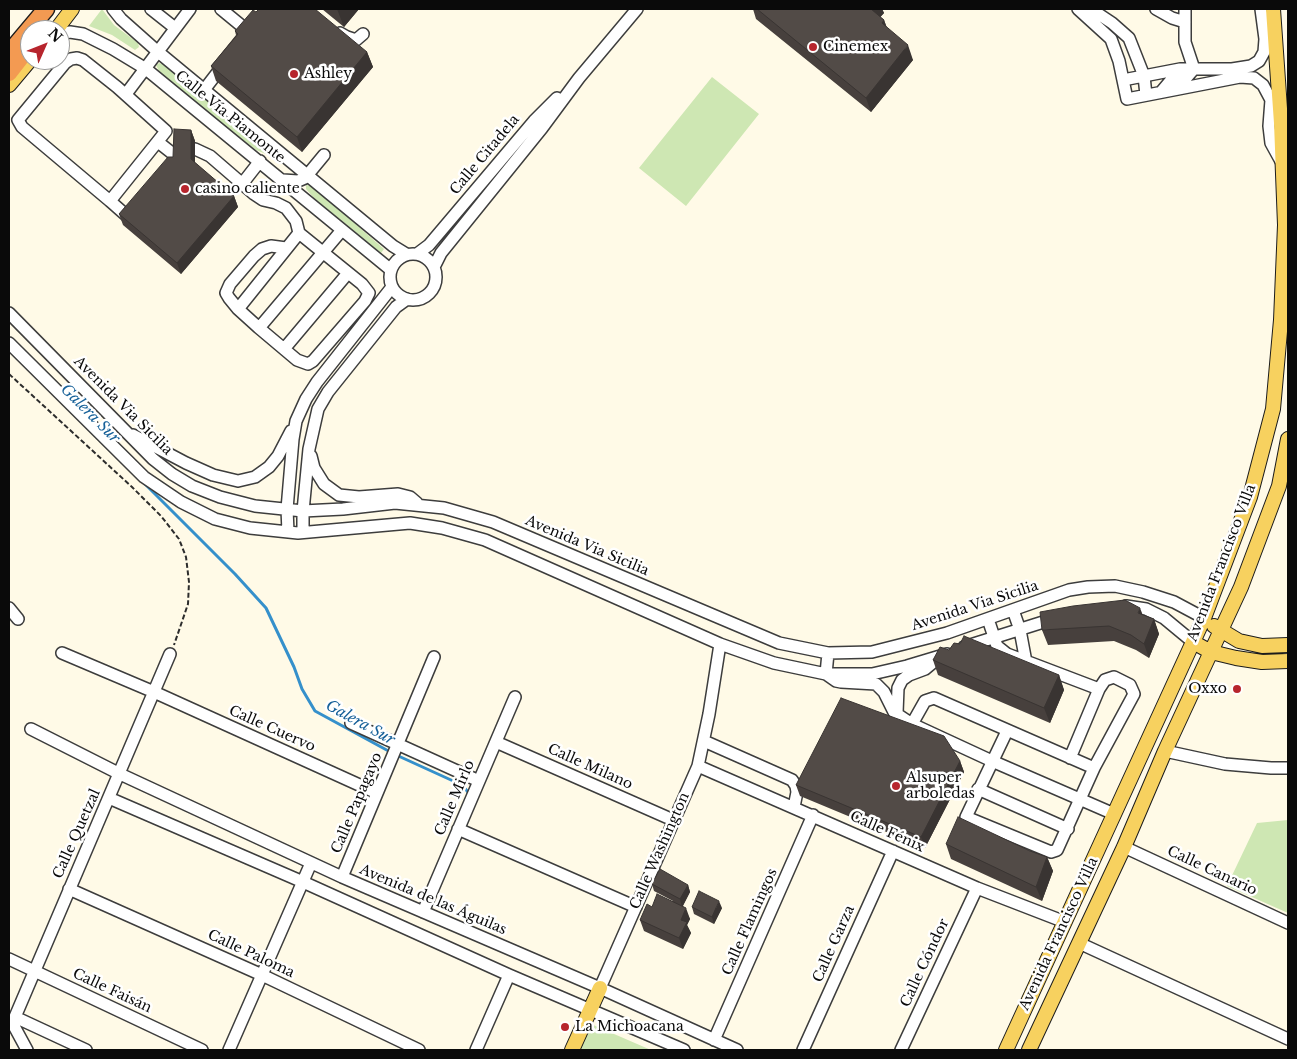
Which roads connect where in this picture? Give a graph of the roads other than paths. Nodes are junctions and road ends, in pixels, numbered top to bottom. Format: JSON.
{"nodes":[{"id":1,"x":38,"y":9,"type":"edge"},
{"id":2,"x":46,"y":9,"type":"edge"},
{"id":3,"x":59,"y":9,"type":"edge"},
{"id":4,"x":72,"y":9,"type":"edge"},
{"id":5,"x":113,"y":9,"type":"edge"},
{"id":6,"x":151,"y":9,"type":"edge"},
{"id":7,"x":190,"y":9,"type":"edge"},
{"id":8,"x":221,"y":9,"type":"edge"},
{"id":9,"x":636,"y":9,"type":"edge"},
{"id":10,"x":1078,"y":9,"type":"edge"},
{"id":11,"x":1083,"y":9,"type":"edge"},
{"id":12,"x":1156,"y":9,"type":"edge"},
{"id":13,"x":1185,"y":9,"type":"edge"},
{"id":14,"x":1261,"y":9,"type":"edge"},
{"id":15,"x":1273,"y":9,"type":"edge"},
{"id":16,"x":50,"y":20,"type":"edge"},
{"id":17,"x":64,"y":20,"type":"edge"},
{"id":18,"x":259,"y":21,"type":"edge"},
{"id":19,"x":1185,"y":22,"type":"junction"},
{"id":20,"x":333,"y":26,"type":"edge"},
{"id":21,"x":175,"y":28,"type":"junction"},
{"id":22,"x":70,"y":32,"type":"edge"},
{"id":23,"x":249,"y":32,"type":"junction"},
{"id":24,"x":364,"y":34,"type":"dead end"},
{"id":25,"x":9,"y":44,"type":"edge"},
{"id":26,"x":157,"y":51,"type":"junction"},
{"id":27,"x":9,"y":53,"type":"edge"},
{"id":28,"x":20,"y":59,"type":"edge"},
{"id":29,"x":146,"y":68,"type":"junction"},
{"id":30,"x":1194,"y":69,"type":"junction"},
{"id":31,"x":22,"y":70,"type":"edge"},
{"id":32,"x":9,"y":73,"type":"edge"},
{"id":33,"x":1144,"y":76,"type":"junction"},
{"id":34,"x":579,"y":78,"type":"junction"},
{"id":35,"x":1123,"y":80,"type":"junction"},
{"id":36,"x":9,"y":85,"type":"edge"},
{"id":37,"x":204,"y":90,"type":"junction"},
{"id":38,"x":1161,"y":92,"type":"junction"},
{"id":39,"x":126,"y":94,"type":"junction"},
{"id":40,"x":1146,"y":95,"type":"junction"},
{"id":41,"x":166,"y":131,"type":"junction"},
{"id":42,"x":158,"y":142,"type":"junction"},
{"id":43,"x":178,"y":143,"type":"edge"},
{"id":44,"x":195,"y":154,"type":"dead end"},
{"id":45,"x":324,"y":156,"type":"dead end"},
{"id":46,"x":260,"y":161,"type":"junction"},
{"id":47,"x":1282,"y":162,"type":"junction"},
{"id":48,"x":166,"y":171,"type":"edge"},
{"id":49,"x":308,"y":176,"type":"junction"},
{"id":50,"x":283,"y":180,"type":"junction"},
{"id":51,"x":242,"y":184,"type":"junction"},
{"id":52,"x":110,"y":201,"type":"junction"},
{"id":53,"x":137,"y":207,"type":"edge"},
{"id":54,"x":342,"y":230,"type":"junction"},
{"id":55,"x":299,"y":233,"type":"junction"},
{"id":56,"x":286,"y":248,"type":"junction"},
{"id":57,"x":324,"y":252,"type":"junction"},
{"id":58,"x":412,"y":254,"type":"junction"},
{"id":59,"x":434,"y":267,"type":"junction"},
{"id":60,"x":390,"y":270,"type":"junction"},
{"id":61,"x":348,"y":273,"type":"junction"},
{"id":62,"x":392,"y":288,"type":"junction"},
{"id":63,"x":407,"y":300,"type":"junction"},
{"id":64,"x":238,"y":309,"type":"junction"},
{"id":65,"x":9,"y":313,"type":"edge"},
{"id":66,"x":259,"y":328,"type":"junction"},
{"id":67,"x":9,"y":343,"type":"edge"},
{"id":68,"x":284,"y":349,"type":"junction"},
{"id":69,"x":296,"y":421,"type":"junction"},
{"id":70,"x":126,"y":432,"type":"junction"},
{"id":71,"x":1288,"y":439,"type":"edge"},
{"id":72,"x":309,"y":449,"type":"junction"},
{"id":73,"x":420,"y":506,"type":"junction"},
{"id":74,"x":287,"y":509,"type":"junction"},
{"id":75,"x":303,"y":511,"type":"junction"},
{"id":76,"x":288,"y":532,"type":"junction"},
{"id":77,"x":304,"y":532,"type":"junction"},
{"id":78,"x":1113,"y":605,"type":"edge"},
{"id":79,"x":9,"y":608,"type":"edge"},
{"id":80,"x":1013,"y":610,"type":"junction"},
{"id":81,"x":1068,"y":615,"type":"edge"},
{"id":82,"x":1204,"y":618,"type":"junction"},
{"id":83,"x":18,"y":619,"type":"dead end"},
{"id":84,"x":988,"y":619,"type":"junction"},
{"id":85,"x":1020,"y":630,"type":"junction"},
{"id":86,"x":1221,"y":631,"type":"junction"},
{"id":87,"x":994,"y":638,"type":"junction"},
{"id":88,"x":1193,"y":642,"type":"junction"},
{"id":89,"x":720,"y":644,"type":"junction"},
{"id":90,"x":1288,"y":645,"type":"edge"},
{"id":91,"x":1211,"y":652,"type":"junction"},
{"id":92,"x":62,"y":653,"type":"dead end"},
{"id":93,"x":828,"y":653,"type":"junction"},
{"id":94,"x":170,"y":654,"type":"road end"},
{"id":95,"x":434,"y":657,"type":"dead end"},
{"id":96,"x":939,"y":657,"type":"junction"},
{"id":97,"x":1288,"y":661,"type":"edge"},
{"id":98,"x":1026,"y":662,"type":"junction"},
{"id":99,"x":826,"y":674,"type":"junction"},
{"id":100,"x":1099,"y":689,"type":"junction"},
{"id":101,"x":154,"y":692,"type":"junction"},
{"id":102,"x":515,"y":697,"type":"dead end"},
{"id":103,"x":896,"y":713,"type":"junction"},
{"id":104,"x":351,"y":723,"type":"dead end"},
{"id":105,"x":912,"y":724,"type":"junction"},
{"id":106,"x":31,"y":728,"type":"dead end"},
{"id":107,"x":1007,"y":730,"type":"junction"},
{"id":108,"x":704,"y":741,"type":"junction"},
{"id":109,"x":496,"y":742,"type":"junction"},
{"id":110,"x":398,"y":744,"type":"junction"},
{"id":111,"x":1165,"y":751,"type":"junction"},
{"id":112,"x":1070,"y":758,"type":"junction"},
{"id":113,"x":992,"y":761,"type":"junction"},
{"id":114,"x":698,"y":766,"type":"junction"},
{"id":115,"x":1094,"y":768,"type":"junction"},
{"id":116,"x":1288,"y":768,"type":"edge"},
{"id":117,"x":120,"y":774,"type":"junction"},
{"id":118,"x":479,"y":781,"type":"junction"},
{"id":119,"x":978,"y":789,"type":"junction"},
{"id":120,"x":377,"y":794,"type":"junction"},
{"id":121,"x":109,"y":798,"type":"junction"},
{"id":122,"x":1080,"y":799,"type":"junction"},
{"id":123,"x":794,"y":807,"type":"junction"},
{"id":124,"x":1114,"y":814,"type":"junction"},
{"id":125,"x":813,"y":815,"type":"junction"},
{"id":126,"x":673,"y":820,"type":"junction"},
{"id":127,"x":458,"y":829,"type":"junction"},
{"id":128,"x":1068,"y":829,"type":"junction"},
{"id":129,"x":1124,"y":847,"type":"junction"},
{"id":130,"x":893,"y":851,"type":"junction"},
{"id":131,"x":311,"y":863,"type":"junction"},
{"id":132,"x":342,"y":877,"type":"junction"},
{"id":133,"x":303,"y":882,"type":"junction"},
{"id":134,"x":69,"y":888,"type":"junction"},
{"id":135,"x":977,"y":888,"type":"junction"},
{"id":136,"x":636,"y":907,"type":"junction"},
{"id":137,"x":422,"y":912,"type":"junction"},
{"id":138,"x":1064,"y":922,"type":"junction"},
{"id":139,"x":1288,"y":923,"type":"edge"},
{"id":140,"x":1079,"y":943,"type":"junction"},
{"id":141,"x":9,"y":959,"type":"edge"},
{"id":142,"x":35,"y":971,"type":"junction"},
{"id":143,"x":262,"y":975,"type":"junction"},
{"id":144,"x":509,"y":975,"type":"junction"},
{"id":145,"x":600,"y":988,"type":"junction"},
{"id":146,"x":590,"y":1009,"type":"junction"},
{"id":147,"x":15,"y":1021,"type":"junction"},
{"id":148,"x":1288,"y":1039,"type":"edge"},
{"id":149,"x":714,"y":1040,"type":"junction"},
{"id":150,"x":27,"y":1050,"type":"edge"},
{"id":151,"x":86,"y":1050,"type":"edge"},
{"id":152,"x":202,"y":1050,"type":"edge"},
{"id":153,"x":229,"y":1050,"type":"edge"},
{"id":154,"x":419,"y":1050,"type":"edge"},
{"id":155,"x":476,"y":1050,"type":"edge"},
{"id":156,"x":572,"y":1050,"type":"edge"},
{"id":157,"x":684,"y":1050,"type":"edge"},
{"id":158,"x":737,"y":1050,"type":"edge"},
{"id":159,"x":803,"y":1050,"type":"edge"},
{"id":160,"x":902,"y":1050,"type":"edge"},
{"id":161,"x":1006,"y":1050,"type":"edge"},
{"id":162,"x":1028,"y":1050,"type":"edge"}],
"edges":[{"from":1,"to":25,"type":"highway"},
{"from":2,"to":27,"type":"highway"},
{"from":3,"to":16,"type":"highway"},
{"from":4,"to":17,"type":"main road"},
{"from":5,"to":26,"type":"street","name":"Calle Vía Piamonte"},
{"from":6,"to":21,"type":"street"},
{"from":7,"to":21,"type":"street"},
{"from":8,"to":23,"type":"street"},
{"from":9,"to":34,"type":"street","name":"Calle Citadela"},
{"from":10,"to":35,"type":"street"},
{"from":11,"to":33,"type":"street"},
{"from":12,"to":19,"type":"street"},
{"from":13,"to":19,"type":"street"},
{"from":14,"to":30,"type":"street"},
{"from":15,"to":47,"type":"main road","name":"Avenida Francisco Villa"},
{"from":18,"to":23,"type":"street"},
{"from":19,"to":30,"type":"street"},
{"from":20,"to":24,"type":"street"},
{"from":21,"to":26,"type":"street"},
{"from":22,"to":29,"type":"street","name":"Calle Vía Piamonte"},
{"from":23,"to":37,"type":"street"},
{"from":26,"to":29,"type":"street"},
{"from":26,"to":37,"type":"street","name":"Calle Vía Piamonte"},
{"from":28,"to":32,"type":"highway"},
{"from":29,"to":39,"type":"street"},
{"from":29,"to":46,"type":"street","name":"Calle Vía Piamonte"},
{"from":30,"to":33,"type":"street"},
{"from":30,"to":38,"type":"street"},
{"from":31,"to":36,"type":"main road"},
{"from":33,"to":35,"type":"street"},
{"from":33,"to":40,"type":"street"},
{"from":34,"to":58,"type":"street","name":"Calle Citadela"},
{"from":34,"to":59,"type":"street","name":"Calle Citadela"},
{"from":35,"to":40,"type":"street"},
{"from":37,"to":49,"type":"street","name":"Calle Vía Piamonte"},
{"from":38,"to":40,"type":"street"},
{"from":38,"to":47,"type":"street"},
{"from":39,"to":41,"type":"street"},
{"from":39,"to":52,"type":"street"},
{"from":41,"to":42,"type":"street"},
{"from":41,"to":43,"type":"street"},
{"from":42,"to":48,"type":"street"},
{"from":42,"to":52,"type":"street"},
{"from":44,"to":51,"type":"street"},
{"from":45,"to":49,"type":"street"},
{"from":46,"to":50,"type":"street","name":"Calle Vía Piamonte"},
{"from":46,"to":51,"type":"street"},
{"from":47,"to":82,"type":"main road","name":"Avenida Francisco Villa"},
{"from":49,"to":50,"type":"street"},
{"from":49,"to":58,"type":"street","name":"Calle Vía Piamonte"},
{"from":50,"to":54,"type":"street","name":"Calle Vía Piamonte"},
{"from":51,"to":55,"type":"street"},
{"from":52,"to":53,"type":"street"},
{"from":54,"to":57,"type":"street"},
{"from":54,"to":60,"type":"street","name":"Calle Vía Piamonte"},
{"from":55,"to":56,"type":"street"},
{"from":55,"to":57,"type":"street"},
{"from":56,"to":64,"type":"street"},
{"from":56,"to":64,"type":"street"},
{"from":57,"to":61,"type":"street"},
{"from":57,"to":66,"type":"street"},
{"from":58,"to":59,"type":"street"},
{"from":58,"to":60,"type":"street"},
{"from":59,"to":63,"type":"street"},
{"from":60,"to":62,"type":"street"},
{"from":61,"to":68,"type":"street"},
{"from":61,"to":68,"type":"street"},
{"from":62,"to":63,"type":"street"},
{"from":62,"to":69,"type":"street"},
{"from":63,"to":72,"type":"street"},
{"from":64,"to":66,"type":"street"},
{"from":65,"to":70,"type":"street","name":"Avenida Via Sicilia"},
{"from":66,"to":68,"type":"street"},
{"from":67,"to":76,"type":"street"},
{"from":69,"to":70,"type":"street"},
{"from":69,"to":74,"type":"street"},
{"from":70,"to":74,"type":"street","name":"Avenida Via Sicilia"},
{"from":71,"to":86,"type":"main road","name":"Avenida Francisco Villa"},
{"from":72,"to":73,"type":"street"},
{"from":72,"to":75,"type":"street"},
{"from":73,"to":75,"type":"street","name":"Avenida Via Sicilia"},
{"from":73,"to":93,"type":"street","name":"Avenida Via Sicilia"},
{"from":74,"to":75,"type":"street","name":"Avenida Via Sicilia"},
{"from":74,"to":76,"type":"street"},
{"from":75,"to":77,"type":"street"},
{"from":76,"to":77,"type":"street"},
{"from":77,"to":89,"type":"street"},
{"from":78,"to":88,"type":"street"},
{"from":79,"to":83,"type":"street"},
{"from":80,"to":82,"type":"street","name":"Avenida Via Sicilia"},
{"from":80,"to":84,"type":"street","name":"Avenida Via Sicilia"},
{"from":80,"to":85,"type":"street"},
{"from":81,"to":85,"type":"street"},
{"from":82,"to":86,"type":"main road"},
{"from":82,"to":88,"type":"main road","name":"Avenida Francisco Villa"},
{"from":84,"to":87,"type":"street"},
{"from":84,"to":93,"type":"street","name":"Avenida Via Sicilia"},
{"from":85,"to":87,"type":"street"},
{"from":85,"to":98,"type":"street"},
{"from":86,"to":90,"type":"main road"},
{"from":86,"to":91,"type":"main road","name":"Avenida Francisco Villa"},
{"from":87,"to":96,"type":"street"},
{"from":87,"to":98,"type":"street"},
{"from":88,"to":91,"type":"main road"},
{"from":88,"to":124,"type":"main road","name":"Avenida Francisco Villa"},
{"from":89,"to":99,"type":"street"},
{"from":89,"to":108,"type":"street","name":"Calle Washington"},
{"from":91,"to":97,"type":"main road"},
{"from":91,"to":111,"type":"main road","name":"Avenida Francisco Villa"},
{"from":92,"to":101,"type":"street","name":"Calle Cuervo"},
{"from":93,"to":99,"type":"street"},
{"from":94,"to":101,"type":"street","name":"Calle Quetzal"},
{"from":95,"to":110,"type":"street","name":"Calle Papagayo"},
{"from":96,"to":99,"type":"street"},
{"from":96,"to":103,"type":"street"},
{"from":98,"to":100,"type":"street"},
{"from":99,"to":103,"type":"street"},
{"from":100,"to":112,"type":"street"},
{"from":100,"to":115,"type":"street"},
{"from":101,"to":117,"type":"street","name":"Calle Quetzal"},
{"from":101,"to":120,"type":"street","name":"Calle Cuervo"},
{"from":102,"to":109,"type":"street","name":"Calle Mirlo"},
{"from":103,"to":105,"type":"street"},
{"from":104,"to":110,"type":"street"},
{"from":105,"to":107,"type":"street"},
{"from":105,"to":113,"type":"street"},
{"from":106,"to":117,"type":"street","name":"Avenida de las Águilas"},
{"from":107,"to":112,"type":"street"},
{"from":107,"to":113,"type":"street"},
{"from":108,"to":114,"type":"street","name":"Calle Washington"},
{"from":108,"to":123,"type":"street"},
{"from":109,"to":118,"type":"street","name":"Calle Mirlo"},
{"from":109,"to":126,"type":"street","name":"Calle Milano"},
{"from":110,"to":118,"type":"street"},
{"from":110,"to":120,"type":"street","name":"Calle Papagayo"},
{"from":111,"to":116,"type":"street"},
{"from":111,"to":129,"type":"main road","name":"Avenida Francisco Villa"},
{"from":112,"to":115,"type":"street"},
{"from":113,"to":119,"type":"street"},
{"from":113,"to":122,"type":"street"},
{"from":114,"to":123,"type":"street","name":"Calle Fénix"},
{"from":114,"to":126,"type":"street","name":"Calle Washington"},
{"from":115,"to":122,"type":"street"},
{"from":117,"to":121,"type":"street","name":"Calle Quetzal"},
{"from":117,"to":131,"type":"street","name":"Avenida de las Águilas"},
{"from":118,"to":127,"type":"street","name":"Calle Mirlo"},
{"from":119,"to":128,"type":"street"},
{"from":119,"to":128,"type":"street"},
{"from":120,"to":132,"type":"street","name":"Calle Papagayo"},
{"from":121,"to":133,"type":"street"},
{"from":121,"to":134,"type":"street","name":"Calle Quetzal"},
{"from":122,"to":124,"type":"street"},
{"from":122,"to":128,"type":"street"},
{"from":123,"to":125,"type":"street","name":"Calle Fénix"},
{"from":124,"to":129,"type":"main road"},
{"from":124,"to":138,"type":"main road","name":"Avenida Francisco Villa"},
{"from":125,"to":130,"type":"street","name":"Calle Fénix"},
{"from":125,"to":149,"type":"street","name":"Calle Flamingos"},
{"from":126,"to":136,"type":"street","name":"Calle Washington"},
{"from":127,"to":136,"type":"street"},
{"from":127,"to":137,"type":"street","name":"Calle Mirlo"},
{"from":129,"to":139,"type":"street","name":"Calle Canario"},
{"from":129,"to":140,"type":"main road","name":"Avenida Francisco Villa"},
{"from":130,"to":135,"type":"street","name":"Calle Fénix"},
{"from":130,"to":159,"type":"street","name":"Calle Garza"},
{"from":131,"to":132,"type":"street","name":"Avenida de las Águilas"},
{"from":131,"to":133,"type":"street"},
{"from":132,"to":137,"type":"street","name":"Avenida de las Águilas"},
{"from":133,"to":143,"type":"street"},
{"from":133,"to":144,"type":"street"},
{"from":134,"to":142,"type":"street","name":"Calle Quetzal"},
{"from":134,"to":143,"type":"street","name":"Calle Paloma"},
{"from":135,"to":138,"type":"street","name":"Calle Fénix"},
{"from":135,"to":160,"type":"street","name":"Calle Cóndor"},
{"from":136,"to":145,"type":"street","name":"Calle Washington"},
{"from":137,"to":145,"type":"street","name":"Avenida de las Águilas"},
{"from":138,"to":140,"type":"main road"},
{"from":138,"to":161,"type":"main road","name":"Avenida Francisco Villa"},
{"from":140,"to":148,"type":"street"},
{"from":140,"to":162,"type":"main road","name":"Avenida Francisco Villa"},
{"from":141,"to":142,"type":"street","name":"Calle Faisán"},
{"from":142,"to":147,"type":"street","name":"Calle Quetzal"},
{"from":142,"to":152,"type":"street","name":"Calle Faisán"},
{"from":143,"to":153,"type":"street"},
{"from":143,"to":154,"type":"street","name":"Calle Paloma"},
{"from":144,"to":146,"type":"street"},
{"from":144,"to":155,"type":"street"},
{"from":145,"to":146,"type":"main road","name":"Calle Washington"},
{"from":145,"to":149,"type":"street","name":"Avenida de las Águilas"},
{"from":146,"to":156,"type":"main road","name":"Calle Washington"},
{"from":146,"to":157,"type":"street"},
{"from":147,"to":150,"type":"street"},
{"from":147,"to":151,"type":"street"},
{"from":149,"to":158,"type":"street","name":"Avenida de las Águilas"}]}
